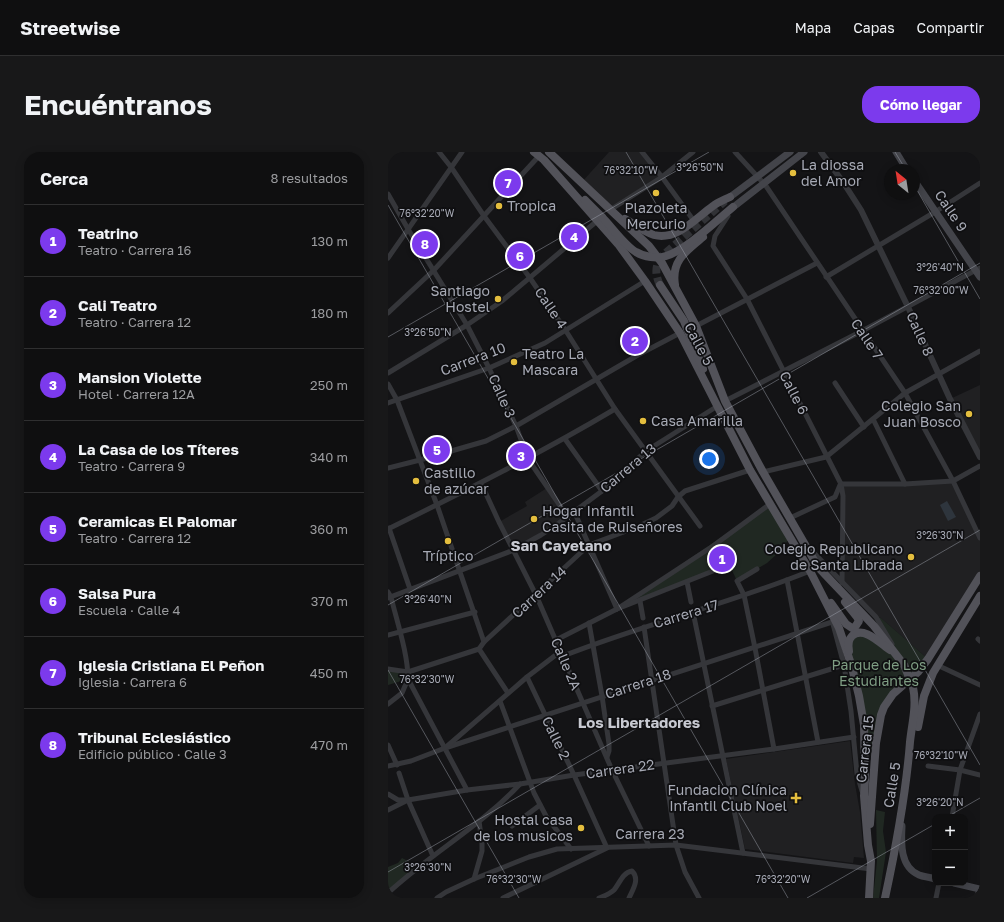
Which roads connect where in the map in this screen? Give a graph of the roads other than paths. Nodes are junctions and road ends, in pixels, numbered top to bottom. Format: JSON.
{"nodes":[{"id":1,"x":439,"y":152,"type":"edge"},
{"id":2,"x":462,"y":152,"type":"edge"},
{"id":3,"x":549,"y":152,"type":"edge"},
{"id":4,"x":642,"y":152,"type":"edge"},
{"id":5,"x":693,"y":152,"type":"edge"},
{"id":6,"x":735,"y":152,"type":"edge"},
{"id":7,"x":790,"y":152,"type":"edge"},
{"id":8,"x":804,"y":152,"type":"edge"},
{"id":9,"x":821,"y":152,"type":"edge"},
{"id":10,"x":896,"y":152,"type":"edge"},
{"id":11,"x":539,"y":156,"type":"edge"},
{"id":12,"x":903,"y":164,"type":"edge"},
{"id":13,"x":451,"y":167,"type":"junction"},
{"id":14,"x":662,"y":177,"type":"junction"},
{"id":15,"x":758,"y":177,"type":"junction"},
{"id":16,"x":980,"y":183,"type":"edge"},
{"id":17,"x":764,"y":184,"type":"junction"},
{"id":18,"x":920,"y":189,"type":"edge"},
{"id":19,"x":388,"y":194,"type":"edge"},
{"id":20,"x":728,"y":199,"type":"joint"},
{"id":21,"x":735,"y":206,"type":"junction"},
{"id":22,"x":610,"y":210,"type":"junction"},
{"id":23,"x":935,"y":212,"type":"junction"},
{"id":24,"x":484,"y":216,"type":"junction"},
{"id":25,"x":728,"y":216,"type":"junction"},
{"id":26,"x":599,"y":219,"type":"junction"},
{"id":27,"x":694,"y":221,"type":"junction"},
{"id":28,"x":408,"y":229,"type":"junction"},
{"id":29,"x":879,"y":245,"type":"junction"},
{"id":30,"x":388,"y":258,"type":"edge"},
{"id":31,"x":816,"y":263,"type":"junction"},
{"id":32,"x":434,"y":270,"type":"junction"},
{"id":33,"x":979,"y":272,"type":"edge"},
{"id":34,"x":826,"y":277,"type":"junction"},
{"id":35,"x":530,"y":278,"type":"junction"},
{"id":36,"x":645,"y":281,"type":"junction"},
{"id":37,"x":660,"y":285,"type":"tunnel mouth"},
{"id":38,"x":675,"y":287,"type":"junction"},
{"id":39,"x":747,"y":299,"type":"junction"},
{"id":40,"x":908,"y":307,"type":"junction"},
{"id":41,"x":388,"y":313,"type":"edge"},
{"id":42,"x":467,"y":325,"type":"junction"},
{"id":43,"x":696,"y":326,"type":"junction"},
{"id":44,"x":566,"y":331,"type":"junction"},
{"id":45,"x":862,"y":331,"type":"junction"},
{"id":46,"x":680,"y":333,"type":"junction"},
{"id":47,"x":980,"y":351,"type":"edge"},
{"id":48,"x":489,"y":368,"type":"junction"},
{"id":49,"x":783,"y":372,"type":"junction"},
{"id":50,"x":388,"y":373,"type":"edge"},
{"id":51,"x":938,"y":374,"type":"junction"},
{"id":52,"x":595,"y":380,"type":"junction"},
{"id":53,"x":835,"y":383,"type":"dead end"},
{"id":54,"x":388,"y":384,"type":"edge"},
{"id":55,"x":905,"y":393,"type":"junction"},
{"id":56,"x":712,"y":396,"type":"junction"},
{"id":57,"x":396,"y":400,"type":"junction"},
{"id":58,"x":725,"y":401,"type":"junction"},
{"id":59,"x":388,"y":403,"type":"edge"},
{"id":60,"x":716,"y":407,"type":"junction"},
{"id":61,"x":615,"y":409,"type":"junction"},
{"id":62,"x":873,"y":419,"type":"junction"},
{"id":63,"x":516,"y":426,"type":"junction"},
{"id":64,"x":864,"y":427,"type":"junction"},
{"id":65,"x":565,"y":439,"type":"junction"},
{"id":66,"x":646,"y":451,"type":"junction"},
{"id":67,"x":826,"y":457,"type":"junction"},
{"id":68,"x":980,"y":457,"type":"edge"},
{"id":69,"x":528,"y":459,"type":"junction"},
{"id":70,"x":420,"y":460,"type":"junction"},
{"id":71,"x":980,"y":466,"type":"edge"},
{"id":72,"x":388,"y":468,"type":"edge"},
{"id":73,"x":750,"y":470,"type":"junction"},
{"id":74,"x":763,"y":472,"type":"junction"},
{"id":75,"x":953,"y":481,"type":"junction"},
{"id":76,"x":481,"y":483,"type":"junction"},
{"id":77,"x":841,"y":484,"type":"junction"},
{"id":78,"x":905,"y":484,"type":"junction"},
{"id":79,"x":602,"y":491,"type":"junction"},
{"id":80,"x":678,"y":497,"type":"junction"},
{"id":81,"x":770,"y":504,"type":"junction"},
{"id":82,"x":437,"y":505,"type":"junction"},
{"id":83,"x":574,"y":511,"type":"junction"},
{"id":84,"x":567,"y":516,"type":"junction"},
{"id":85,"x":790,"y":518,"type":"junction"},
{"id":86,"x":700,"y":526,"type":"dead end"},
{"id":87,"x":388,"y":528,"type":"edge"},
{"id":88,"x":980,"y":538,"type":"edge"},
{"id":89,"x":804,"y":542,"type":"junction"},
{"id":90,"x":589,"y":545,"type":"junction"},
{"id":91,"x":514,"y":550,"type":"junction"},
{"id":92,"x":818,"y":567,"type":"junction"},
{"id":93,"x":757,"y":569,"type":"dead end"},
{"id":94,"x":713,"y":571,"type":"dead end"},
{"id":95,"x":810,"y":571,"type":"junction"},
{"id":96,"x":460,"y":572,"type":"junction"},
{"id":97,"x":980,"y":576,"type":"edge"},
{"id":98,"x":787,"y":580,"type":"junction"},
{"id":99,"x":687,"y":582,"type":"junction"},
{"id":100,"x":842,"y":583,"type":"junction"},
{"id":101,"x":410,"y":589,"type":"junction"},
{"id":102,"x":388,"y":592,"type":"edge"},
{"id":103,"x":536,"y":595,"type":"junction"},
{"id":104,"x":744,"y":595,"type":"junction"},
{"id":105,"x":980,"y":596,"type":"edge"},
{"id":106,"x":389,"y":598,"type":"edge"},
{"id":107,"x":640,"y":601,"type":"junction"},
{"id":108,"x":691,"y":602,"type":"dead end"},
{"id":109,"x":618,"y":609,"type":"junction"},
{"id":110,"x":475,"y":612,"type":"junction"},
{"id":111,"x":693,"y":612,"type":"junction"},
{"id":112,"x":643,"y":618,"type":"dead end"},
{"id":113,"x":832,"y":622,"type":"junction"},
{"id":114,"x":589,"y":623,"type":"junction"},
{"id":115,"x":644,"y":627,"type":"junction"},
{"id":116,"x":400,"y":633,"type":"junction"},
{"id":117,"x":798,"y":633,"type":"junction"},
{"id":118,"x":388,"y":635,"type":"edge"},
{"id":119,"x":556,"y":640,"type":"junction"},
{"id":120,"x":484,"y":642,"type":"junction"},
{"id":121,"x":594,"y":644,"type":"junction"},
{"id":122,"x":756,"y":648,"type":"junction"},
{"id":123,"x":479,"y":649,"type":"junction"},
{"id":124,"x":562,"y":653,"type":"junction"},
{"id":125,"x":897,"y":656,"type":"junction"},
{"id":126,"x":703,"y":664,"type":"junction"},
{"id":127,"x":937,"y":665,"type":"junction"},
{"id":128,"x":850,"y":667,"type":"junction"},
{"id":129,"x":388,"y":669,"type":"edge"},
{"id":130,"x":408,"y":672,"type":"junction"},
{"id":131,"x":806,"y":676,"type":"junction"},
{"id":132,"x":527,"y":677,"type":"junction"},
{"id":133,"x":408,"y":679,"type":"junction"},
{"id":134,"x":652,"y":680,"type":"junction"},
{"id":135,"x":980,"y":685,"type":"edge"},
{"id":136,"x":763,"y":690,"type":"junction"},
{"id":137,"x":508,"y":693,"type":"junction"},
{"id":138,"x":602,"y":696,"type":"junction"},
{"id":139,"x":500,"y":701,"type":"junction"},
{"id":140,"x":583,"y":703,"type":"junction"},
{"id":141,"x":388,"y":704,"type":"edge"},
{"id":142,"x":712,"y":706,"type":"junction"},
{"id":143,"x":980,"y":714,"type":"edge"},
{"id":144,"x":545,"y":716,"type":"junction"},
{"id":145,"x":510,"y":727,"type":"junction"},
{"id":146,"x":854,"y":737,"type":"junction"},
{"id":147,"x":818,"y":742,"type":"junction"},
{"id":148,"x":388,"y":745,"type":"edge"},
{"id":149,"x":445,"y":748,"type":"junction"},
{"id":150,"x":774,"y":749,"type":"junction"},
{"id":151,"x":722,"y":755,"type":"junction"},
{"id":152,"x":607,"y":757,"type":"junction"},
{"id":153,"x":909,"y":759,"type":"junction"},
{"id":154,"x":663,"y":763,"type":"junction"},
{"id":155,"x":397,"y":765,"type":"junction"},
{"id":156,"x":388,"y":766,"type":"edge"},
{"id":157,"x":928,"y":766,"type":"dead end"},
{"id":158,"x":612,"y":770,"type":"junction"},
{"id":159,"x":960,"y":770,"type":"junction"},
{"id":160,"x":399,"y":773,"type":"dead end"},
{"id":161,"x":574,"y":775,"type":"junction"},
{"id":162,"x":980,"y":775,"type":"edge"},
{"id":163,"x":530,"y":782,"type":"junction"},
{"id":164,"x":520,"y":784,"type":"junction"},
{"id":165,"x":467,"y":790,"type":"junction"},
{"id":166,"x":904,"y":793,"type":"junction"},
{"id":167,"x":388,"y":794,"type":"edge"},
{"id":168,"x":864,"y":796,"type":"junction"},
{"id":169,"x":408,"y":800,"type":"junction"},
{"id":170,"x":540,"y":805,"type":"junction"},
{"id":171,"x":388,"y":810,"type":"edge"},
{"id":172,"x":953,"y":814,"type":"edge"},
{"id":173,"x":479,"y":821,"type":"junction"},
{"id":174,"x":512,"y":826,"type":"dead end"},
{"id":175,"x":868,"y":838,"type":"junction"},
{"id":176,"x":676,"y":845,"type":"junction"},
{"id":177,"x":649,"y":846,"type":"junction"},
{"id":178,"x":607,"y":848,"type":"junction"},
{"id":179,"x":571,"y":849,"type":"junction"},
{"id":180,"x":743,"y":854,"type":"junction"},
{"id":181,"x":433,"y":856,"type":"junction"},
{"id":182,"x":871,"y":869,"type":"junction"},
{"id":183,"x":932,"y":877,"type":"edge"},
{"id":184,"x":474,"y":879,"type":"junction"},
{"id":185,"x":938,"y":886,"type":"edge"},
{"id":186,"x":966,"y":886,"type":"edge"},
{"id":187,"x":979,"y":889,"type":"edge"},
{"id":188,"x":388,"y":893,"type":"edge"},
{"id":189,"x":609,"y":896,"type":"edge"},
{"id":190,"x":437,"y":898,"type":"edge"},
{"id":191,"x":503,"y":898,"type":"edge"},
{"id":192,"x":599,"y":898,"type":"edge"},
{"id":193,"x":629,"y":898,"type":"edge"},
{"id":194,"x":699,"y":898,"type":"edge"},
{"id":195,"x":869,"y":898,"type":"edge"},
{"id":196,"x":885,"y":898,"type":"edge"},
{"id":197,"x":936,"y":898,"type":"edge"},
{"id":198,"x":976,"y":898,"type":"edge"}],
"edges":[{"from":1,"to":13,"type":"street","name":"Calle 4"},
{"from":2,"to":13,"type":"street"},
{"from":3,"to":22,"type":"main road","name":"Calle 5"},
{"from":4,"to":14,"type":"street"},
{"from":5,"to":14,"type":"street"},
{"from":6,"to":15,"type":"street","name":"Calle 7"},
{"from":7,"to":15,"type":"main road"},
{"from":8,"to":17,"type":"main road"},
{"from":9,"to":29,"type":"street","name":"Calle 8"},
{"from":10,"to":12,"type":"main road"},
{"from":11,"to":24,"type":"street"},
{"from":11,"to":26,"type":"main road"},
{"from":13,"to":24,"type":"street","name":"Calle 4"},
{"from":13,"to":28,"type":"street"},
{"from":14,"to":22,"type":"street"},
{"from":14,"to":27,"type":"street"},
{"from":15,"to":17,"type":"street","name":"Calle 7"},
{"from":15,"to":20,"type":"main road"},
{"from":16,"to":23,"type":"street"},
{"from":17,"to":21,"type":"main road"},
{"from":17,"to":31,"type":"street","name":"Calle 7"},
{"from":18,"to":23,"type":"main road","name":"Calle 9"},
{"from":19,"to":28,"type":"street","name":"Calle 3"},
{"from":20,"to":27,"type":"main road"},
{"from":21,"to":25,"type":"main road"},
{"from":21,"to":26,"type":"main road","bridge":true},
{"from":22,"to":27,"type":"main road"},
{"from":22,"to":38,"type":"main road","name":"Calle 5"},
{"from":23,"to":29,"type":"street"},
{"from":23,"to":33,"type":"main road","name":"Calle 9"},
{"from":24,"to":32,"type":"street"},
{"from":24,"to":35,"type":"street","name":"Calle 4"},
{"from":25,"to":38,"type":"main road"},
{"from":25,"to":39,"type":"street","name":"Calle 6"},
{"from":26,"to":35,"type":"street"},
{"from":26,"to":36,"type":"main road","name":"Calle 5"},
{"from":28,"to":30,"type":"street"},
{"from":28,"to":32,"type":"street","name":"Calle 3"},
{"from":29,"to":34,"type":"street"},
{"from":29,"to":40,"type":"street","name":"Calle 8"},
{"from":31,"to":34,"type":"street","name":"Calle 7"},
{"from":31,"to":39,"type":"street"},
{"from":32,"to":41,"type":"street"},
{"from":32,"to":42,"type":"street","name":"Calle 3"},
{"from":33,"to":40,"type":"street"},
{"from":34,"to":45,"type":"street","name":"Calle 7"},
{"from":35,"to":42,"type":"street"},
{"from":35,"to":44,"type":"street","name":"Calle 4"},
{"from":36,"to":44,"type":"street","name":"Carrera 10"},
{"from":36,"to":46,"type":"main road","name":"Calle 5"},
{"from":37,"to":56,"type":"main road"},
{"from":38,"to":43,"type":"main road","name":"Calle 5"},
{"from":39,"to":43,"type":"street"},
{"from":39,"to":49,"type":"street","name":"Calle 6"},
{"from":40,"to":45,"type":"street"},
{"from":40,"to":51,"type":"street","name":"Calle 8"},
{"from":42,"to":48,"type":"street","name":"Calle 3"},
{"from":42,"to":50,"type":"street"},
{"from":43,"to":58,"type":"main road","name":"Calle 5"},
{"from":44,"to":48,"type":"street","name":"Carrera 10"},
{"from":44,"to":52,"type":"street","name":"Calle 4"},
{"from":45,"to":49,"type":"street"},
{"from":45,"to":55,"type":"street","name":"Calle 7"},
{"from":46,"to":52,"type":"street"},
{"from":46,"to":56,"type":"main road","name":"Calle 5"},
{"from":47,"to":51,"type":"street"},
{"from":48,"to":57,"type":"street","name":"Carrera 10"},
{"from":48,"to":63,"type":"street","name":"Calle 3"},
{"from":49,"to":58,"type":"street"},
{"from":49,"to":67,"type":"street","name":"Calle 6"},
{"from":51,"to":55,"type":"street"},
{"from":51,"to":68,"type":"street","name":"Calle 8"},
{"from":52,"to":61,"type":"street","name":"Calle 4"},
{"from":52,"to":63,"type":"street"},
{"from":53,"to":64,"type":"street"},
{"from":54,"to":57,"type":"street"},
{"from":55,"to":62,"type":"street"},
{"from":55,"to":75,"type":"street","name":"Calle 7"},
{"from":56,"to":60,"type":"main road","name":"Calle 5"},
{"from":57,"to":59,"type":"street","name":"Carrera 10"},
{"from":57,"to":70,"type":"street"},
{"from":58,"to":74,"type":"main road","name":"Calle 5"},
{"from":60,"to":66,"type":"street","name":"Carrera 13"},
{"from":60,"to":73,"type":"main road","name":"Calle 5"},
{"from":61,"to":65,"type":"street"},
{"from":61,"to":66,"type":"street","name":"Calle 4"},
{"from":62,"to":64,"type":"street"},
{"from":62,"to":78,"type":"street"},
{"from":63,"to":69,"type":"street","name":"Calle 3"},
{"from":63,"to":70,"type":"street"},
{"from":64,"to":67,"type":"street"},
{"from":65,"to":69,"type":"street"},
{"from":65,"to":79,"type":"street"},
{"from":66,"to":79,"type":"street","name":"Carrera 13"},
{"from":66,"to":80,"type":"street","name":"Calle 4"},
{"from":67,"to":74,"type":"street"},
{"from":67,"to":77,"type":"street","name":"Calle 6"},
{"from":69,"to":76,"type":"street"},
{"from":69,"to":84,"type":"street","name":"Calle 3"},
{"from":70,"to":72,"type":"street"},
{"from":70,"to":82,"type":"street"},
{"from":71,"to":75,"type":"street"},
{"from":73,"to":80,"type":"street","name":"Carrera 14"},
{"from":73,"to":81,"type":"main road","name":"Calle 5"},
{"from":74,"to":85,"type":"main road","name":"Calle 5"},
{"from":75,"to":78,"type":"street"},
{"from":75,"to":88,"type":"street","name":"Calle 7"},
{"from":76,"to":82,"type":"street"},
{"from":76,"to":91,"type":"street","name":"Calle 2A"},
{"from":77,"to":78,"type":"street"},
{"from":77,"to":85,"type":"street"},
{"from":77,"to":100,"type":"street","name":"Calle 6"},
{"from":79,"to":83,"type":"street","name":"Carrera 13"},
{"from":80,"to":86,"type":"street","name":"Calle 4"},
{"from":80,"to":90,"type":"street","name":"Carrera 14"},
{"from":81,"to":95,"type":"main road","name":"Calle 5"},
{"from":81,"to":109,"type":"street"},
{"from":82,"to":87,"type":"street"},
{"from":82,"to":96,"type":"street"},
{"from":83,"to":84,"type":"street","name":"Carrera 13"},
{"from":83,"to":90,"type":"street"},
{"from":84,"to":91,"type":"street","name":"Carrera 13"},
{"from":85,"to":89,"type":"main road","name":"Calle 5"},
{"from":87,"to":101,"type":"street"},
{"from":89,"to":92,"type":"main road","name":"Calle 5"},
{"from":89,"to":100,"type":"street","name":"Calle 5"},
{"from":90,"to":103,"type":"street","name":"Carrera 14"},
{"from":90,"to":109,"type":"street"},
{"from":91,"to":96,"type":"street","name":"Carrera 13"},
{"from":91,"to":103,"type":"street","name":"Calle 2A"},
{"from":92,"to":95,"type":"main road"},
{"from":92,"to":125,"type":"main road","name":"Calle 5"},
{"from":93,"to":104,"type":"street"},
{"from":94,"to":99,"type":"street"},
{"from":95,"to":98,"type":"street","name":"Carrera 17"},
{"from":95,"to":113,"type":"street","name":"Calle 5"},
{"from":95,"to":128,"type":"main road","name":"Calle 5"},
{"from":96,"to":101,"type":"street","name":"Carrera 13"},
{"from":96,"to":110,"type":"street"},
{"from":97,"to":175,"type":"main road","name":"Carrera 15"},
{"from":98,"to":104,"type":"street","name":"Carrera 17"},
{"from":98,"to":117,"type":"street"},
{"from":99,"to":107,"type":"street"},
{"from":99,"to":108,"type":"street"},
{"from":100,"to":125,"type":"street","name":"Calle 5"},
{"from":101,"to":106,"type":"street","name":"Carrera 13"},
{"from":102,"to":106,"type":"street"},
{"from":103,"to":119,"type":"street","name":"Calle 2A"},
{"from":103,"to":120,"type":"street","name":"Carrera 14"},
{"from":104,"to":111,"type":"street","name":"Carrera 17"},
{"from":104,"to":122,"type":"street"},
{"from":105,"to":127,"type":"main road"},
{"from":106,"to":116,"type":"street"},
{"from":107,"to":109,"type":"street"},
{"from":107,"to":112,"type":"street"},
{"from":109,"to":114,"type":"street"},
{"from":110,"to":116,"type":"street"},
{"from":110,"to":120,"type":"street"},
{"from":111,"to":115,"type":"street","name":"Carrera 17"},
{"from":111,"to":126,"type":"street"},
{"from":113,"to":117,"type":"street","name":"Carrera 18"},
{"from":113,"to":128,"type":"street","name":"Calle 5"},
{"from":114,"to":119,"type":"street"},
{"from":114,"to":121,"type":"street"},
{"from":115,"to":121,"type":"street","name":"Carrera 17"},
{"from":115,"to":134,"type":"street"},
{"from":116,"to":118,"type":"street"},
{"from":116,"to":130,"type":"street"},
{"from":117,"to":122,"type":"street","name":"Carrera 18"},
{"from":117,"to":131,"type":"street"},
{"from":119,"to":124,"type":"street","name":"Calle 2A"},
{"from":120,"to":123,"type":"street","name":"Carrera 14"},
{"from":121,"to":124,"type":"street","name":"Carrera 17"},
{"from":121,"to":138,"type":"street"},
{"from":122,"to":126,"type":"street","name":"Carrera 18"},
{"from":122,"to":136,"type":"street"},
{"from":123,"to":130,"type":"street"},
{"from":123,"to":137,"type":"street"},
{"from":124,"to":132,"type":"street","name":"Carrera 17"},
{"from":124,"to":140,"type":"street","name":"Calle 2A"},
{"from":125,"to":128,"type":"main road"},
{"from":125,"to":153,"type":"main road","name":"Calle 5","bridge":true},
{"from":126,"to":134,"type":"street","name":"Carrera 18"},
{"from":126,"to":142,"type":"street"},
{"from":127,"to":135,"type":"street"},
{"from":127,"to":153,"type":"main road"},
{"from":128,"to":131,"type":"street"},
{"from":128,"to":146,"type":"street","name":"Calle 5"},
{"from":128,"to":168,"type":"main road","name":"Calle 5"},
{"from":129,"to":130,"type":"street"},
{"from":130,"to":133,"type":"street"},
{"from":131,"to":136,"type":"street"},
{"from":131,"to":147,"type":"street"},
{"from":132,"to":137,"type":"street","name":"Carrera 17"},
{"from":132,"to":144,"type":"street","name":"Calle 2"},
{"from":133,"to":141,"type":"street"},
{"from":133,"to":149,"type":"street"},
{"from":134,"to":138,"type":"street","name":"Carrera 18"},
{"from":134,"to":154,"type":"street"},
{"from":136,"to":142,"type":"street"},
{"from":136,"to":150,"type":"street"},
{"from":137,"to":139,"type":"street","name":"Carrera 17"},
{"from":138,"to":140,"type":"street","name":"Carrera 18"},
{"from":138,"to":152,"type":"street"},
{"from":139,"to":145,"type":"street"},
{"from":139,"to":149,"type":"street","name":"Carrera 17"},
{"from":140,"to":144,"type":"street","name":"Carrera 18"},
{"from":140,"to":152,"type":"street","name":"Calle 2A"},
{"from":142,"to":151,"type":"street"},
{"from":143,"to":159,"type":"street"},
{"from":144,"to":145,"type":"street","name":"Carrera 18"},
{"from":144,"to":161,"type":"street","name":"Calle 2"},
{"from":145,"to":149,"type":"street","name":"Carrera 18"},
{"from":145,"to":163,"type":"street"},
{"from":146,"to":147,"type":"street","name":"Carrera 22"},
{"from":146,"to":168,"type":"street","name":"Calle 5"},
{"from":147,"to":150,"type":"street","name":"Carrera 22"},
{"from":148,"to":155,"type":"street"},
{"from":149,"to":155,"type":"street","name":"Carrera 17"},
{"from":149,"to":165,"type":"street"},
{"from":150,"to":151,"type":"street","name":"Carrera 22"},
{"from":151,"to":154,"type":"street","name":"Carrera 22"},
{"from":151,"to":180,"type":"street"},
{"from":152,"to":158,"type":"street","name":"Calle 2A"},
{"from":153,"to":166,"type":"main road","name":"Calle 5"},
{"from":154,"to":158,"type":"street","name":"Carrera 22"},
{"from":154,"to":176,"type":"street"},
{"from":155,"to":156,"type":"street","name":"Carrera 17"},
{"from":157,"to":159,"type":"street"},
{"from":158,"to":161,"type":"street","name":"Carrera 22"},
{"from":158,"to":177,"type":"street","name":"Calle 2A"},
{"from":159,"to":162,"type":"street"},
{"from":159,"to":172,"type":"street"},
{"from":160,"to":169,"type":"street"},
{"from":161,"to":163,"type":"street","name":"Carrera 22"},
{"from":161,"to":178,"type":"street","name":"Calle 2"},
{"from":163,"to":164,"type":"street","name":"Carrera 22"},
{"from":163,"to":170,"type":"street"},
{"from":164,"to":165,"type":"street","name":"Carrera 22"},
{"from":164,"to":173,"type":"street"},
{"from":165,"to":169,"type":"street","name":"Carrera 22"},
{"from":166,"to":183,"type":"main road"},
{"from":166,"to":196,"type":"main road","name":"Calle 5"},
{"from":167,"to":169,"type":"street"},
{"from":168,"to":175,"type":"main road","name":"Calle 5"},
{"from":169,"to":171,"type":"street","name":"Carrera 22"},
{"from":169,"to":181,"type":"street"},
{"from":170,"to":174,"type":"street"},
{"from":170,"to":179,"type":"street"},
{"from":173,"to":181,"type":"street"},
{"from":173,"to":184,"type":"street"},
{"from":175,"to":182,"type":"main road","name":"Calle 5"},
{"from":176,"to":177,"type":"street","name":"Carrera 23"},
{"from":176,"to":180,"type":"street","name":"Carrera 23"},
{"from":176,"to":194,"type":"street"},
{"from":177,"to":178,"type":"street","name":"Carrera 23"},
{"from":178,"to":179,"type":"street","name":"Carrera 23"},
{"from":178,"to":191,"type":"street"},
{"from":179,"to":184,"type":"street","name":"Carrera 23"},
{"from":180,"to":182,"type":"street","name":"Carrera 23"},
{"from":181,"to":188,"type":"street"},
{"from":182,"to":195,"type":"main road","name":"Calle 5"},
{"from":184,"to":190,"type":"street","name":"Carrera 23"},
{"from":185,"to":197,"type":"street"},
{"from":186,"to":187,"type":"main road"},
{"from":187,"to":198,"type":"street"},
{"from":189,"to":192,"type":"street"},
{"from":189,"to":193,"type":"street"}]}
